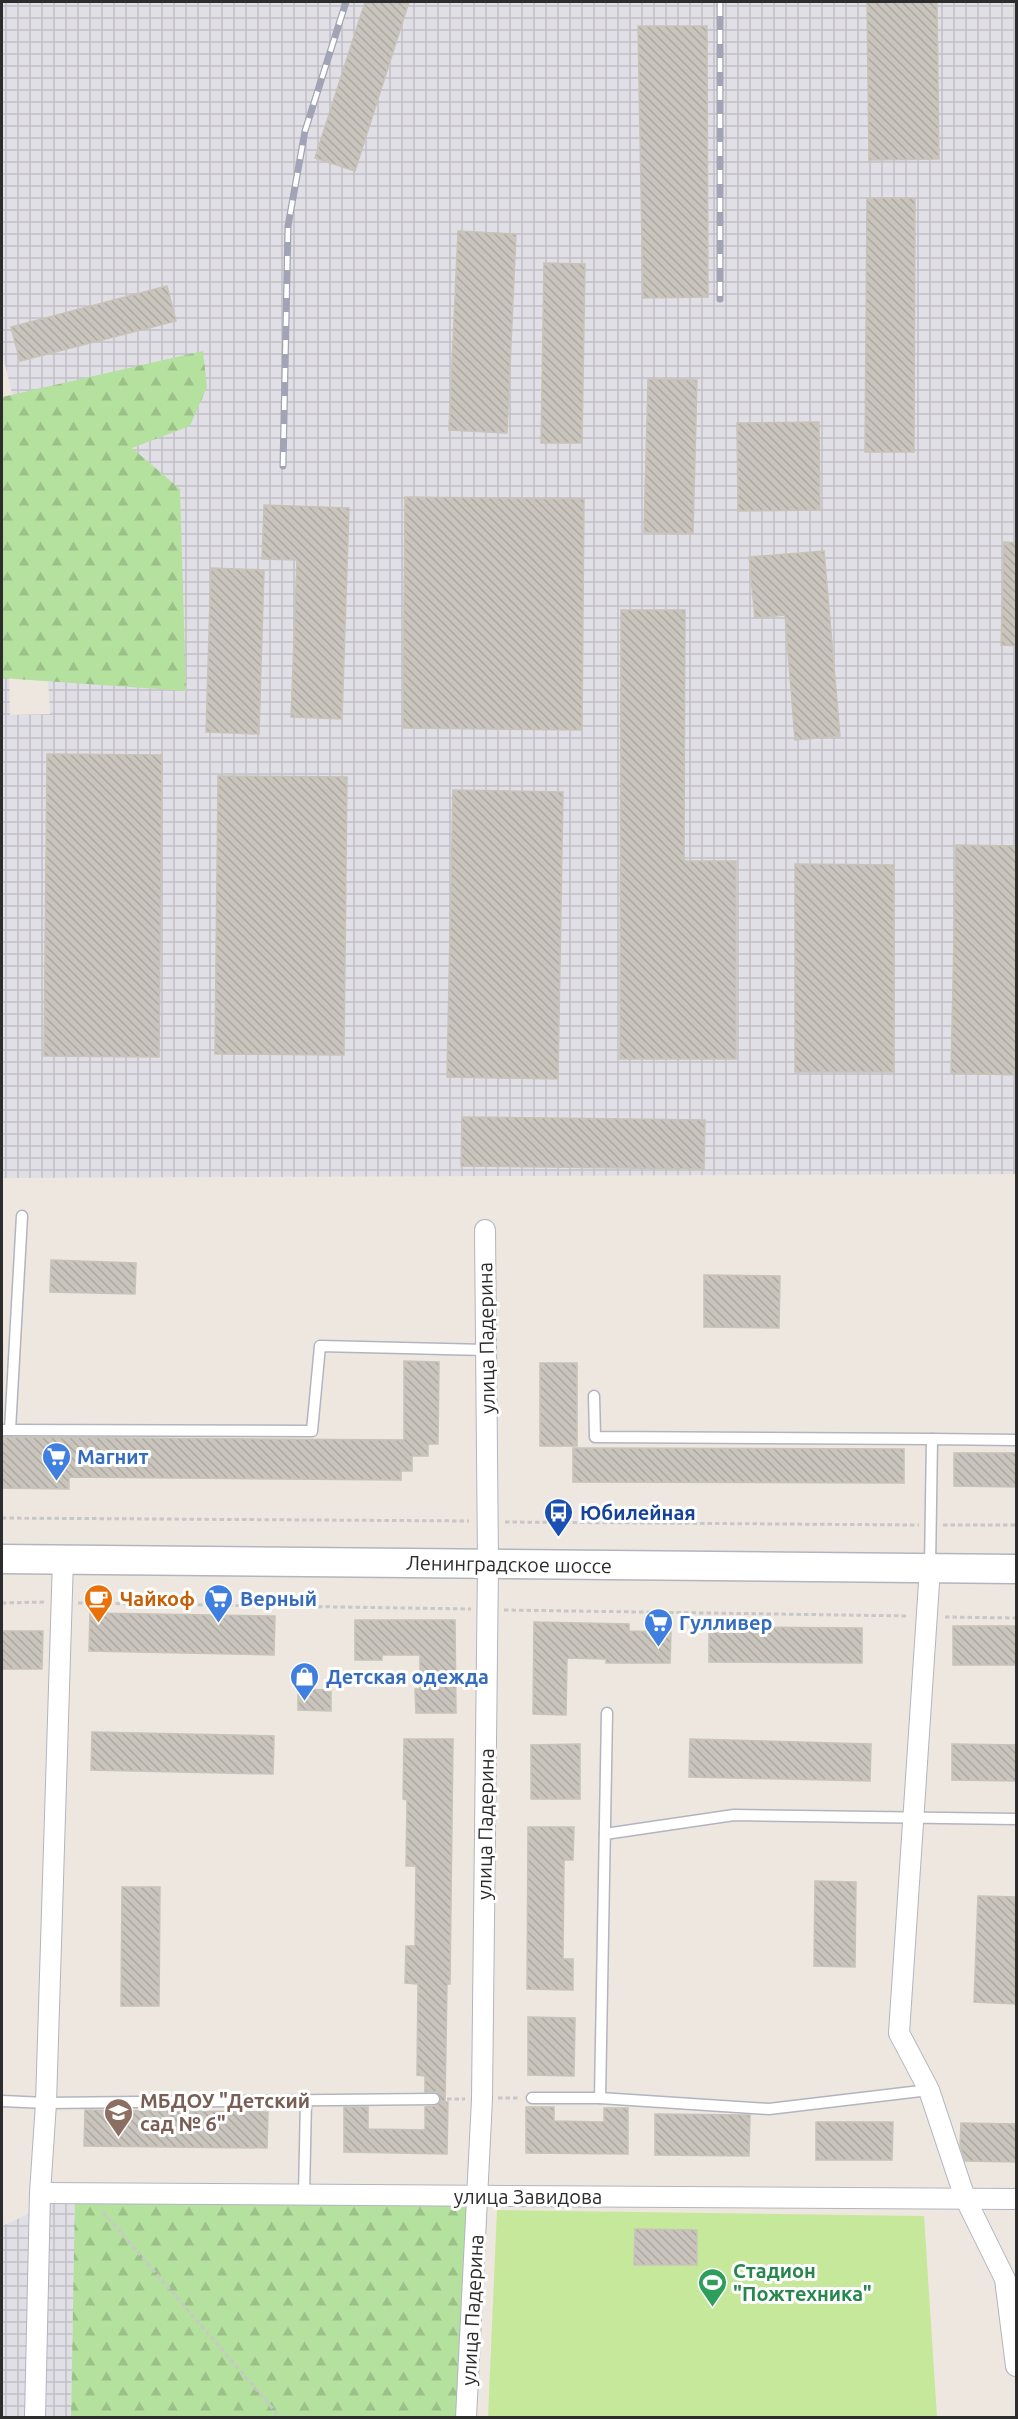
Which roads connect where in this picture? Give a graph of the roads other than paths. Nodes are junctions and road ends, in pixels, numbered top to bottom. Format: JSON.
{"nodes":[{"id":1,"x":22,"y":1216,"type":"dead end"},
{"id":2,"x":485,"y":1230,"type":"dead end"},
{"id":3,"x":486,"y":1350,"type":"junction"},
{"id":4,"x":594,"y":1396,"type":"dead end"},
{"id":5,"x":6,"y":1430,"type":"edge"},
{"id":6,"x":932,"y":1439,"type":"junction"},
{"id":7,"x":1017,"y":1440,"type":"edge"},
{"id":8,"x":2,"y":1559,"type":"edge"},
{"id":9,"x":63,"y":1560,"type":"junction"},
{"id":10,"x":488,"y":1564,"type":"junction"},
{"id":11,"x":930,"y":1568,"type":"junction"},
{"id":12,"x":1017,"y":1569,"type":"edge"},
{"id":13,"x":607,"y":1713,"type":"dead end"},
{"id":14,"x":913,"y":1816,"type":"junction"},
{"id":15,"x":1017,"y":1818,"type":"edge"},
{"id":16,"x":605,"y":1834,"type":"junction"},
{"id":17,"x":929,"y":2090,"type":"junction"},
{"id":18,"x":532,"y":2098,"type":"dead end"},
{"id":19,"x":600,"y":2098,"type":"junction"},
{"id":20,"x":434,"y":2099,"type":"dead end"},
{"id":21,"x":306,"y":2100,"type":"junction"},
{"id":22,"x":2,"y":2101,"type":"edge"},
{"id":23,"x":46,"y":2103,"type":"junction"},
{"id":24,"x":40,"y":2193,"type":"junction"},
{"id":25,"x":304,"y":2194,"type":"junction"},
{"id":26,"x":478,"y":2196,"type":"junction"},
{"id":27,"x":965,"y":2198,"type":"junction"},
{"id":28,"x":1017,"y":2199,"type":"edge"},
{"id":29,"x":1017,"y":2366,"type":"edge"},
{"id":30,"x":35,"y":2418,"type":"edge"},
{"id":31,"x":465,"y":2418,"type":"edge"}],
"edges":[{"from":1,"to":5,"type":"lane"},
{"from":2,"to":3,"type":"street","name":"улица Падерина"},
{"from":3,"to":5,"type":"lane"},
{"from":3,"to":10,"type":"street","name":"улица Падерина"},
{"from":4,"to":6,"type":"lane"},
{"from":6,"to":7,"type":"lane"},
{"from":6,"to":11,"type":"lane"},
{"from":8,"to":9,"type":"main road","name":"Ленинградское шоссе"},
{"from":9,"to":10,"type":"main road","name":"Ленинградское шоссе"},
{"from":9,"to":23,"type":"street"},
{"from":10,"to":11,"type":"main road","name":"Ленинградское шоссе"},
{"from":10,"to":26,"type":"street","name":"улица Падерина"},
{"from":11,"to":12,"type":"main road","name":"Ленинградское шоссе"},
{"from":11,"to":14,"type":"street"},
{"from":13,"to":16,"type":"lane"},
{"from":14,"to":15,"type":"lane"},
{"from":14,"to":16,"type":"lane"},
{"from":14,"to":17,"type":"street"},
{"from":16,"to":19,"type":"lane"},
{"from":17,"to":19,"type":"lane"},
{"from":17,"to":27,"type":"street"},
{"from":18,"to":19,"type":"lane"},
{"from":20,"to":21,"type":"lane"},
{"from":21,"to":23,"type":"lane"},
{"from":21,"to":25,"type":"lane"},
{"from":22,"to":23,"type":"lane"},
{"from":23,"to":24,"type":"street"},
{"from":24,"to":25,"type":"street","name":"улица Завидова"},
{"from":24,"to":30,"type":"street"},
{"from":25,"to":26,"type":"street","name":"улица Завидова"},
{"from":26,"to":27,"type":"street","name":"улица Завидова"},
{"from":26,"to":31,"type":"street","name":"улица Падерина"},
{"from":27,"to":28,"type":"street","name":"улица Завидова"},
{"from":27,"to":29,"type":"street"}]}
